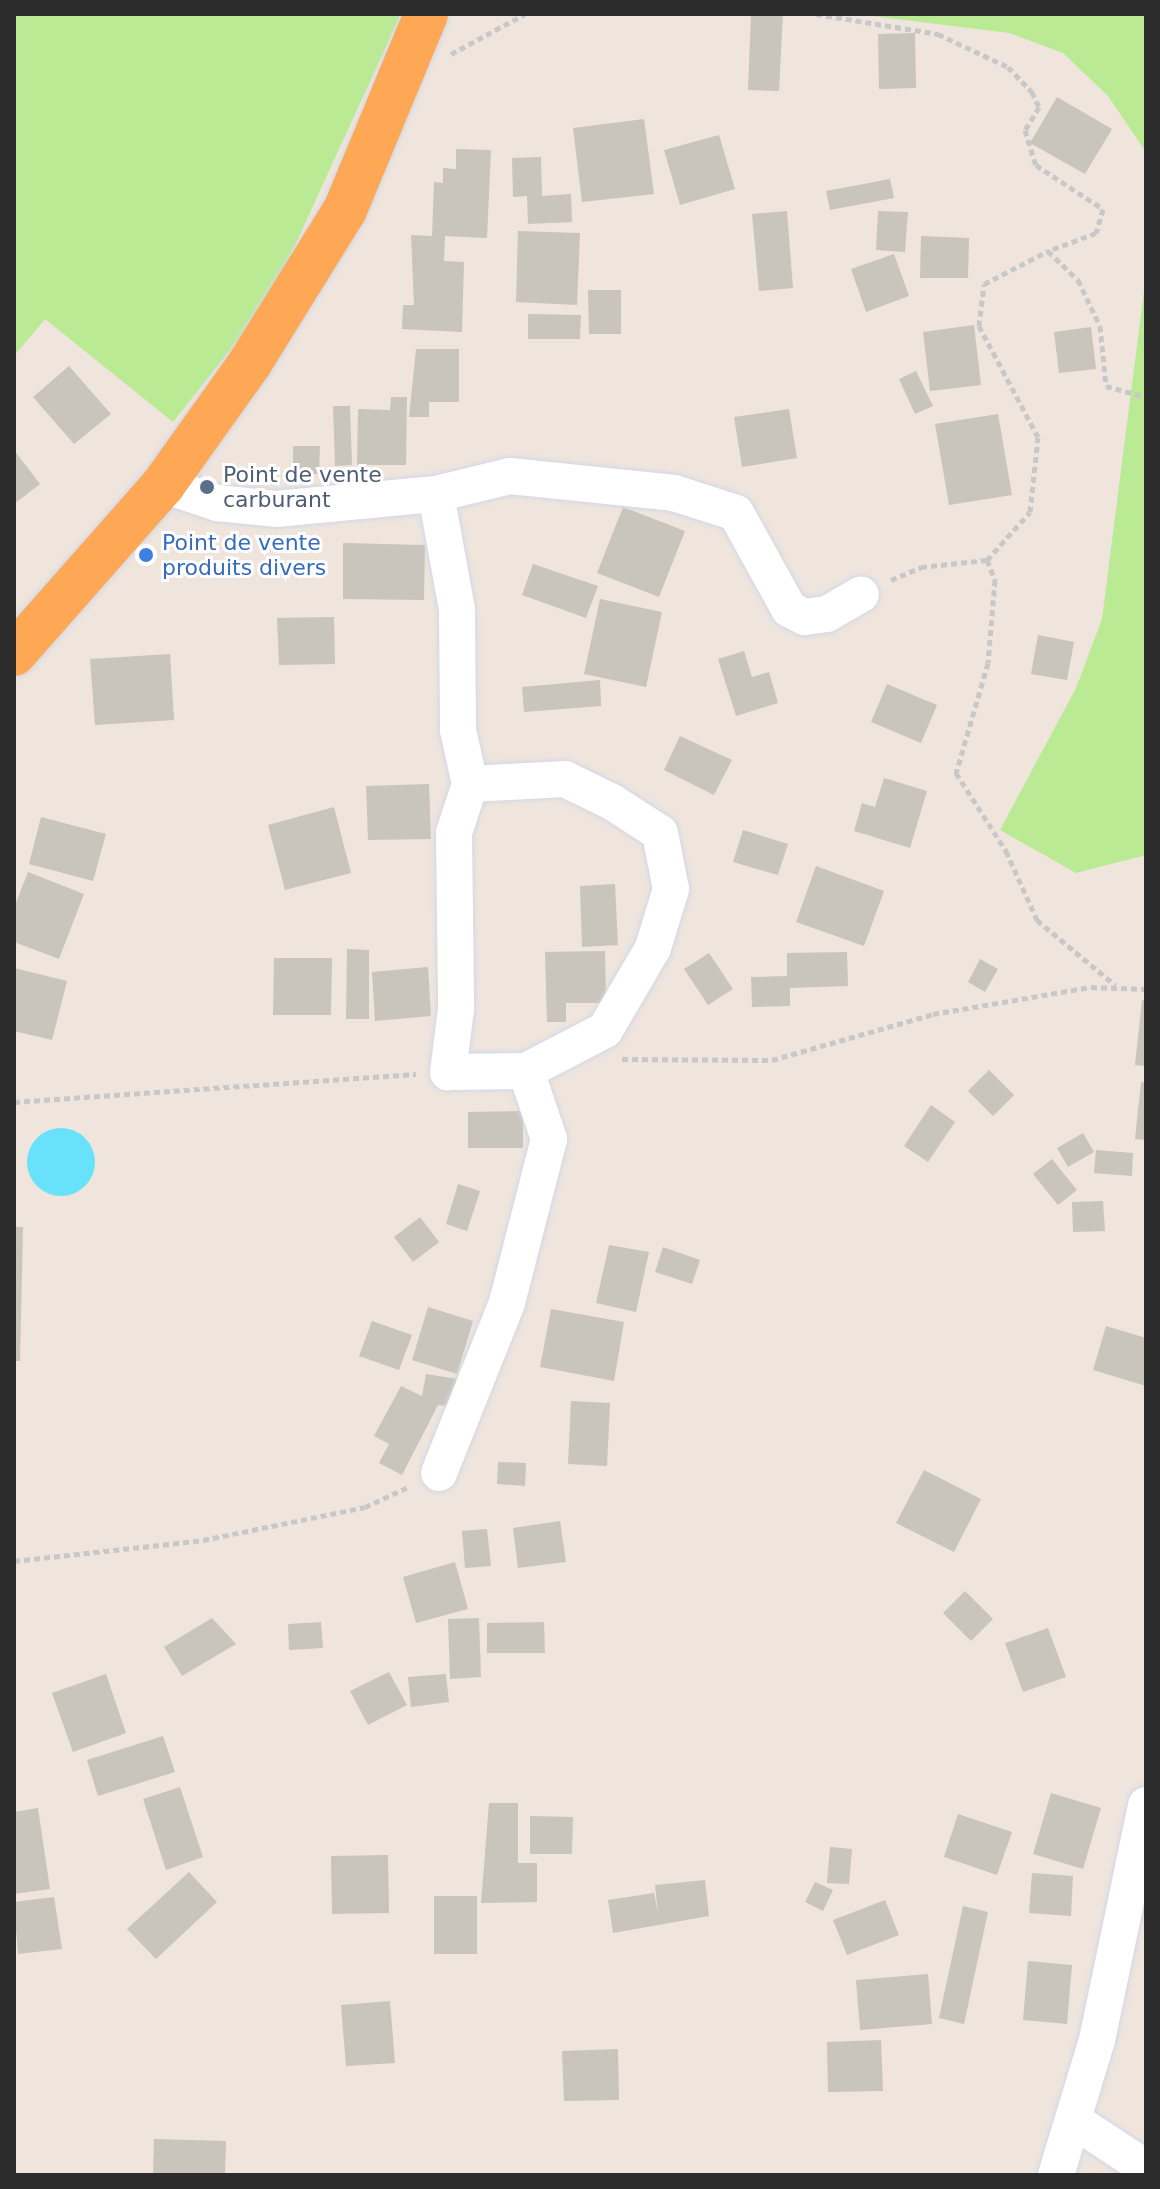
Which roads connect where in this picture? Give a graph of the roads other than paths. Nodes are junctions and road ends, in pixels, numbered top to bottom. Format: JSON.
{"nodes":[{"id":1,"x":426,"y":14,"type":"edge"},
{"id":2,"x":163,"y":485,"type":"junction"},
{"id":3,"x":436,"y":494,"type":"junction"},
{"id":4,"x":861,"y":594,"type":"road end"},
{"id":5,"x":14,"y":654,"type":"edge"},
{"id":6,"x":470,"y":784,"type":"junction"},
{"id":7,"x":526,"y":1071,"type":"junction"},
{"id":8,"x":439,"y":1473,"type":"road end"},
{"id":9,"x":1146,"y":1805,"type":"edge"},
{"id":10,"x":1073,"y":2120,"type":"junction"},
{"id":11,"x":1146,"y":2168,"type":"edge"},
{"id":12,"x":1056,"y":2175,"type":"edge"}],
"edges":[{"from":1,"to":2,"type":"highway"},
{"from":2,"to":3,"type":"street"},
{"from":2,"to":5,"type":"highway"},
{"from":3,"to":4,"type":"street"},
{"from":3,"to":6,"type":"street"},
{"from":6,"to":7,"type":"street"},
{"from":6,"to":7,"type":"street"},
{"from":7,"to":8,"type":"street"},
{"from":9,"to":10,"type":"street"},
{"from":10,"to":11,"type":"street"},
{"from":10,"to":12,"type":"street"}]}
